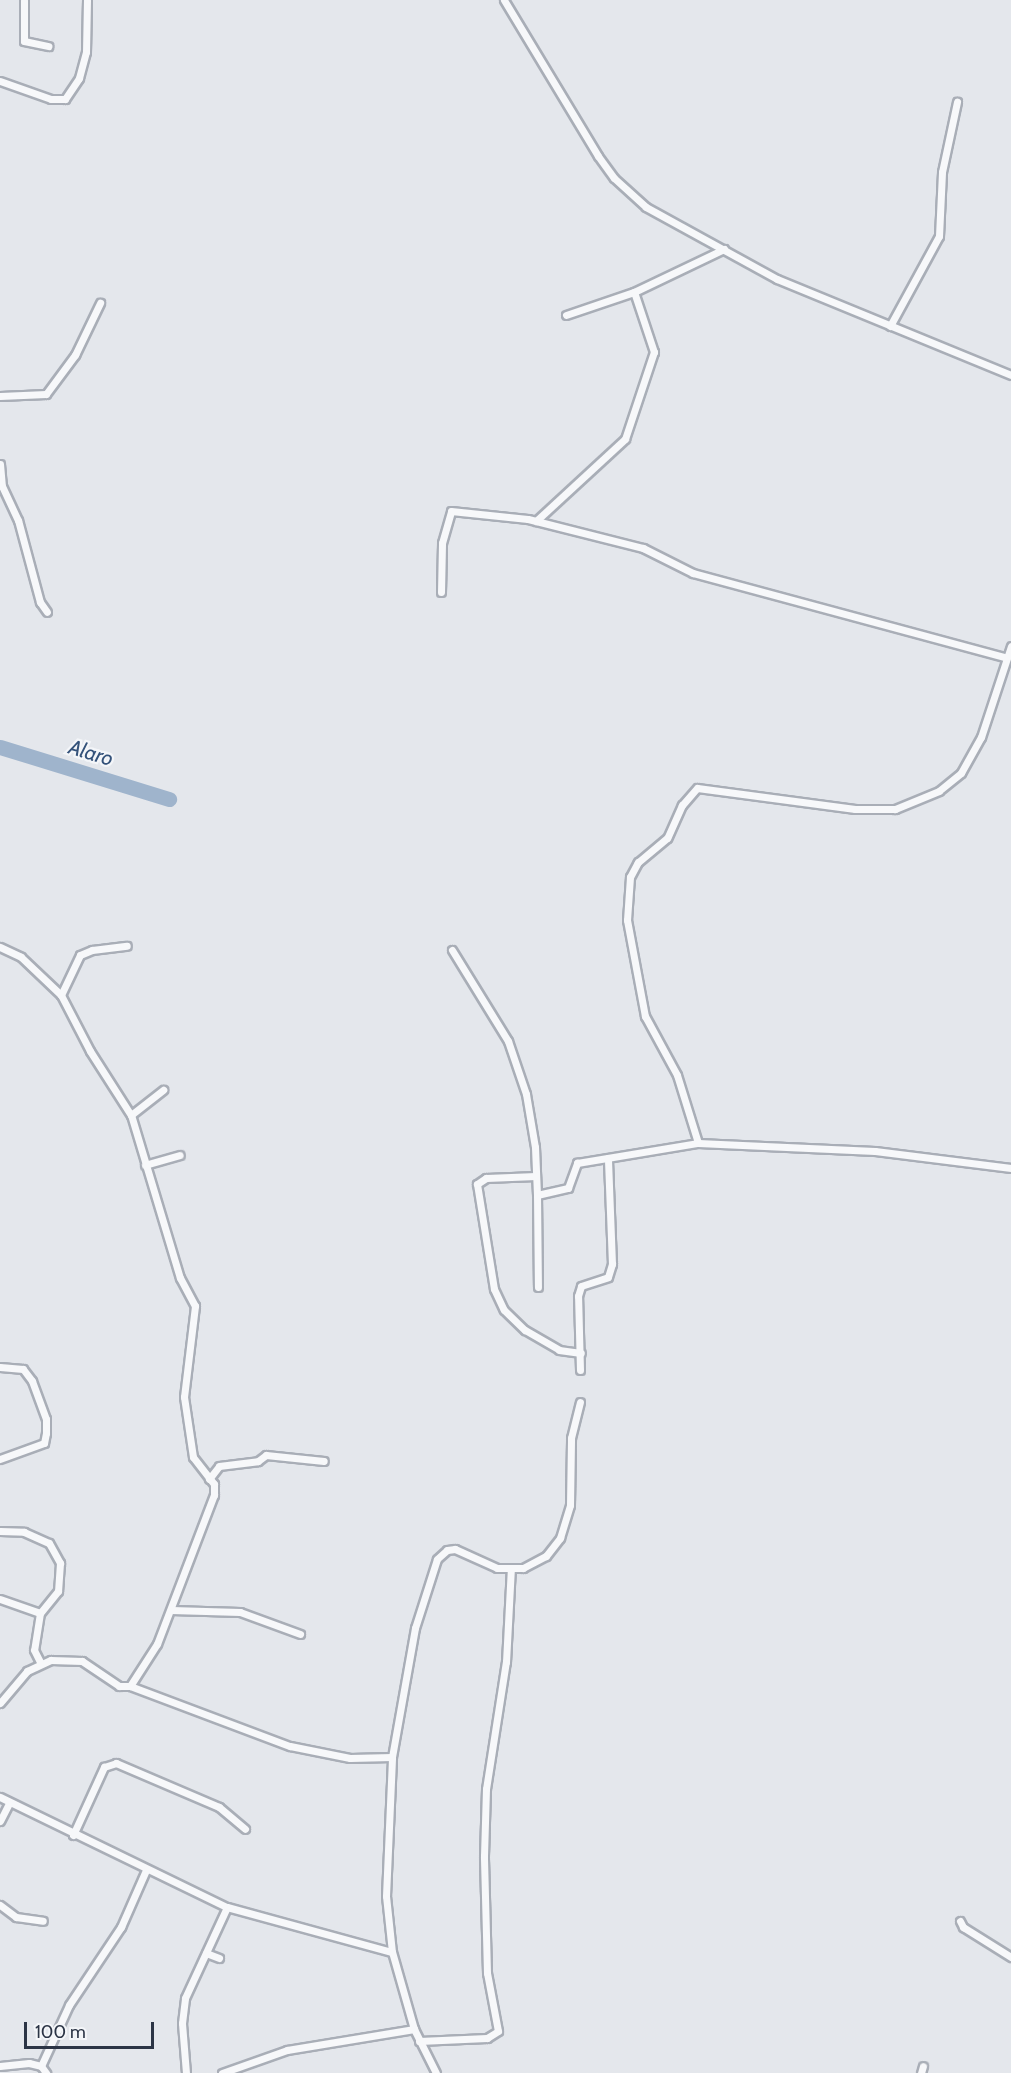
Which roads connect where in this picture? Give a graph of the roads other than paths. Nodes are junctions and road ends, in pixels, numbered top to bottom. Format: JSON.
{"nodes":[{"id":1,"x":24,"y":0,"type":"edge"},
{"id":2,"x":87,"y":0,"type":"edge"},
{"id":3,"x":504,"y":0,"type":"edge"},
{"id":4,"x":48,"y":46,"type":"dead end"},
{"id":5,"x":0,"y":81,"type":"edge"},
{"id":6,"x":957,"y":102,"type":"dead end"},
{"id":7,"x":724,"y":249,"type":"junction"},
{"id":8,"x":634,"y":292,"type":"junction"},
{"id":9,"x":100,"y":303,"type":"dead end"},
{"id":10,"x":566,"y":315,"type":"dead end"},
{"id":11,"x":890,"y":326,"type":"junction"},
{"id":12,"x":1011,"y":375,"type":"edge"},
{"id":13,"x":0,"y":396,"type":"edge"},
{"id":14,"x":0,"y":464,"type":"edge"},
{"id":15,"x":536,"y":521,"type":"junction"},
{"id":16,"x":441,"y":592,"type":"dead end"},
{"id":17,"x":47,"y":612,"type":"dead end"},
{"id":18,"x":1011,"y":646,"type":"edge"},
{"id":19,"x":1007,"y":658,"type":"junction"},
{"id":20,"x":127,"y":946,"type":"dead end"},
{"id":21,"x":0,"y":947,"type":"edge"},
{"id":22,"x":452,"y":950,"type":"dead end"},
{"id":23,"x":61,"y":995,"type":"junction"},
{"id":24,"x":163,"y":1090,"type":"dead end"},
{"id":25,"x":131,"y":1115,"type":"junction"},
{"id":26,"x":698,"y":1143,"type":"junction"},
{"id":27,"x":180,"y":1155,"type":"dead end"},
{"id":28,"x":608,"y":1158,"type":"junction"},
{"id":29,"x":145,"y":1165,"type":"junction"},
{"id":30,"x":1011,"y":1168,"type":"edge"},
{"id":31,"x":536,"y":1176,"type":"junction"},
{"id":32,"x":537,"y":1195,"type":"junction"},
{"id":33,"x":538,"y":1287,"type":"dead end"},
{"id":34,"x":581,"y":1353,"type":"junction"},
{"id":35,"x":0,"y":1367,"type":"edge"},
{"id":36,"x":580,"y":1371,"type":"dead end"},
{"id":37,"x":580,"y":1402,"type":"dead end"},
{"id":38,"x":0,"y":1459,"type":"edge"},
{"id":39,"x":324,"y":1461,"type":"dead end"},
{"id":40,"x":209,"y":1479,"type":"junction"},
{"id":41,"x":0,"y":1531,"type":"edge"},
{"id":42,"x":511,"y":1568,"type":"junction"},
{"id":43,"x":0,"y":1599,"type":"edge"},
{"id":44,"x":171,"y":1610,"type":"junction"},
{"id":45,"x":40,"y":1613,"type":"junction"},
{"id":46,"x":300,"y":1634,"type":"dead end"},
{"id":47,"x":40,"y":1662,"type":"junction"},
{"id":48,"x":130,"y":1686,"type":"junction"},
{"id":49,"x":0,"y":1703,"type":"edge"},
{"id":50,"x":392,"y":1757,"type":"junction"},
{"id":51,"x":0,"y":1797,"type":"edge"},
{"id":52,"x":9,"y":1803,"type":"junction"},
{"id":53,"x":0,"y":1821,"type":"edge"},
{"id":54,"x":244,"y":1829,"type":"dead end"},
{"id":55,"x":73,"y":1835,"type":"junction"},
{"id":56,"x":146,"y":1870,"type":"junction"},
{"id":57,"x":0,"y":1905,"type":"edge"},
{"id":58,"x":228,"y":1907,"type":"junction"},
{"id":59,"x":43,"y":1921,"type":"dead end"},
{"id":60,"x":960,"y":1921,"type":"dead end"},
{"id":61,"x":392,"y":1952,"type":"junction"},
{"id":62,"x":206,"y":1953,"type":"junction"},
{"id":63,"x":1011,"y":1957,"type":"edge"},
{"id":64,"x":219,"y":1958,"type":"dead end"},
{"id":65,"x":414,"y":2030,"type":"junction"},
{"id":66,"x":419,"y":2041,"type":"junction"},
{"id":67,"x":0,"y":2066,"type":"edge"},
{"id":68,"x":41,"y":2066,"type":"junction"},
{"id":69,"x":46,"y":2073,"type":"edge"},
{"id":70,"x":186,"y":2073,"type":"edge"},
{"id":71,"x":222,"y":2073,"type":"edge"},
{"id":72,"x":436,"y":2073,"type":"edge"}],
"edges":[{"from":1,"to":4,"type":"street"},
{"from":2,"to":5,"type":"street"},
{"from":3,"to":7,"type":"street"},
{"from":6,"to":11,"type":"street"},
{"from":7,"to":8,"type":"street"},
{"from":7,"to":11,"type":"street"},
{"from":8,"to":10,"type":"street"},
{"from":8,"to":15,"type":"street"},
{"from":9,"to":13,"type":"street"},
{"from":11,"to":12,"type":"street"},
{"from":14,"to":17,"type":"street"},
{"from":15,"to":16,"type":"street"},
{"from":15,"to":19,"type":"street"},
{"from":18,"to":19,"type":"street"},
{"from":19,"to":26,"type":"street"},
{"from":20,"to":23,"type":"street"},
{"from":21,"to":23,"type":"street"},
{"from":22,"to":31,"type":"street"},
{"from":23,"to":25,"type":"street"},
{"from":24,"to":25,"type":"street"},
{"from":25,"to":29,"type":"street"},
{"from":26,"to":28,"type":"street"},
{"from":26,"to":30,"type":"street"},
{"from":27,"to":29,"type":"street"},
{"from":28,"to":32,"type":"street"},
{"from":28,"to":34,"type":"street"},
{"from":29,"to":40,"type":"street"},
{"from":31,"to":32,"type":"street"},
{"from":31,"to":34,"type":"street"},
{"from":32,"to":33,"type":"street"},
{"from":34,"to":36,"type":"street"},
{"from":35,"to":38,"type":"street"},
{"from":37,"to":42,"type":"street"},
{"from":39,"to":40,"type":"street"},
{"from":40,"to":44,"type":"street"},
{"from":41,"to":45,"type":"street"},
{"from":42,"to":50,"type":"street"},
{"from":42,"to":66,"type":"street"},
{"from":43,"to":45,"type":"street"},
{"from":44,"to":46,"type":"street"},
{"from":44,"to":48,"type":"street"},
{"from":45,"to":47,"type":"street"},
{"from":47,"to":48,"type":"street"},
{"from":47,"to":49,"type":"street"},
{"from":48,"to":50,"type":"street"},
{"from":50,"to":61,"type":"street"},
{"from":51,"to":52,"type":"street"},
{"from":52,"to":53,"type":"street"},
{"from":52,"to":55,"type":"street"},
{"from":54,"to":55,"type":"street"},
{"from":55,"to":56,"type":"street"},
{"from":56,"to":58,"type":"street"},
{"from":56,"to":68,"type":"street"},
{"from":57,"to":59,"type":"street"},
{"from":58,"to":61,"type":"street"},
{"from":58,"to":62,"type":"street"},
{"from":60,"to":63,"type":"street"},
{"from":61,"to":65,"type":"street"},
{"from":62,"to":64,"type":"street"},
{"from":62,"to":70,"type":"street"},
{"from":65,"to":66,"type":"street"},
{"from":65,"to":71,"type":"street"},
{"from":66,"to":72,"type":"street"},
{"from":67,"to":68,"type":"street"},
{"from":68,"to":69,"type":"street"}]}
